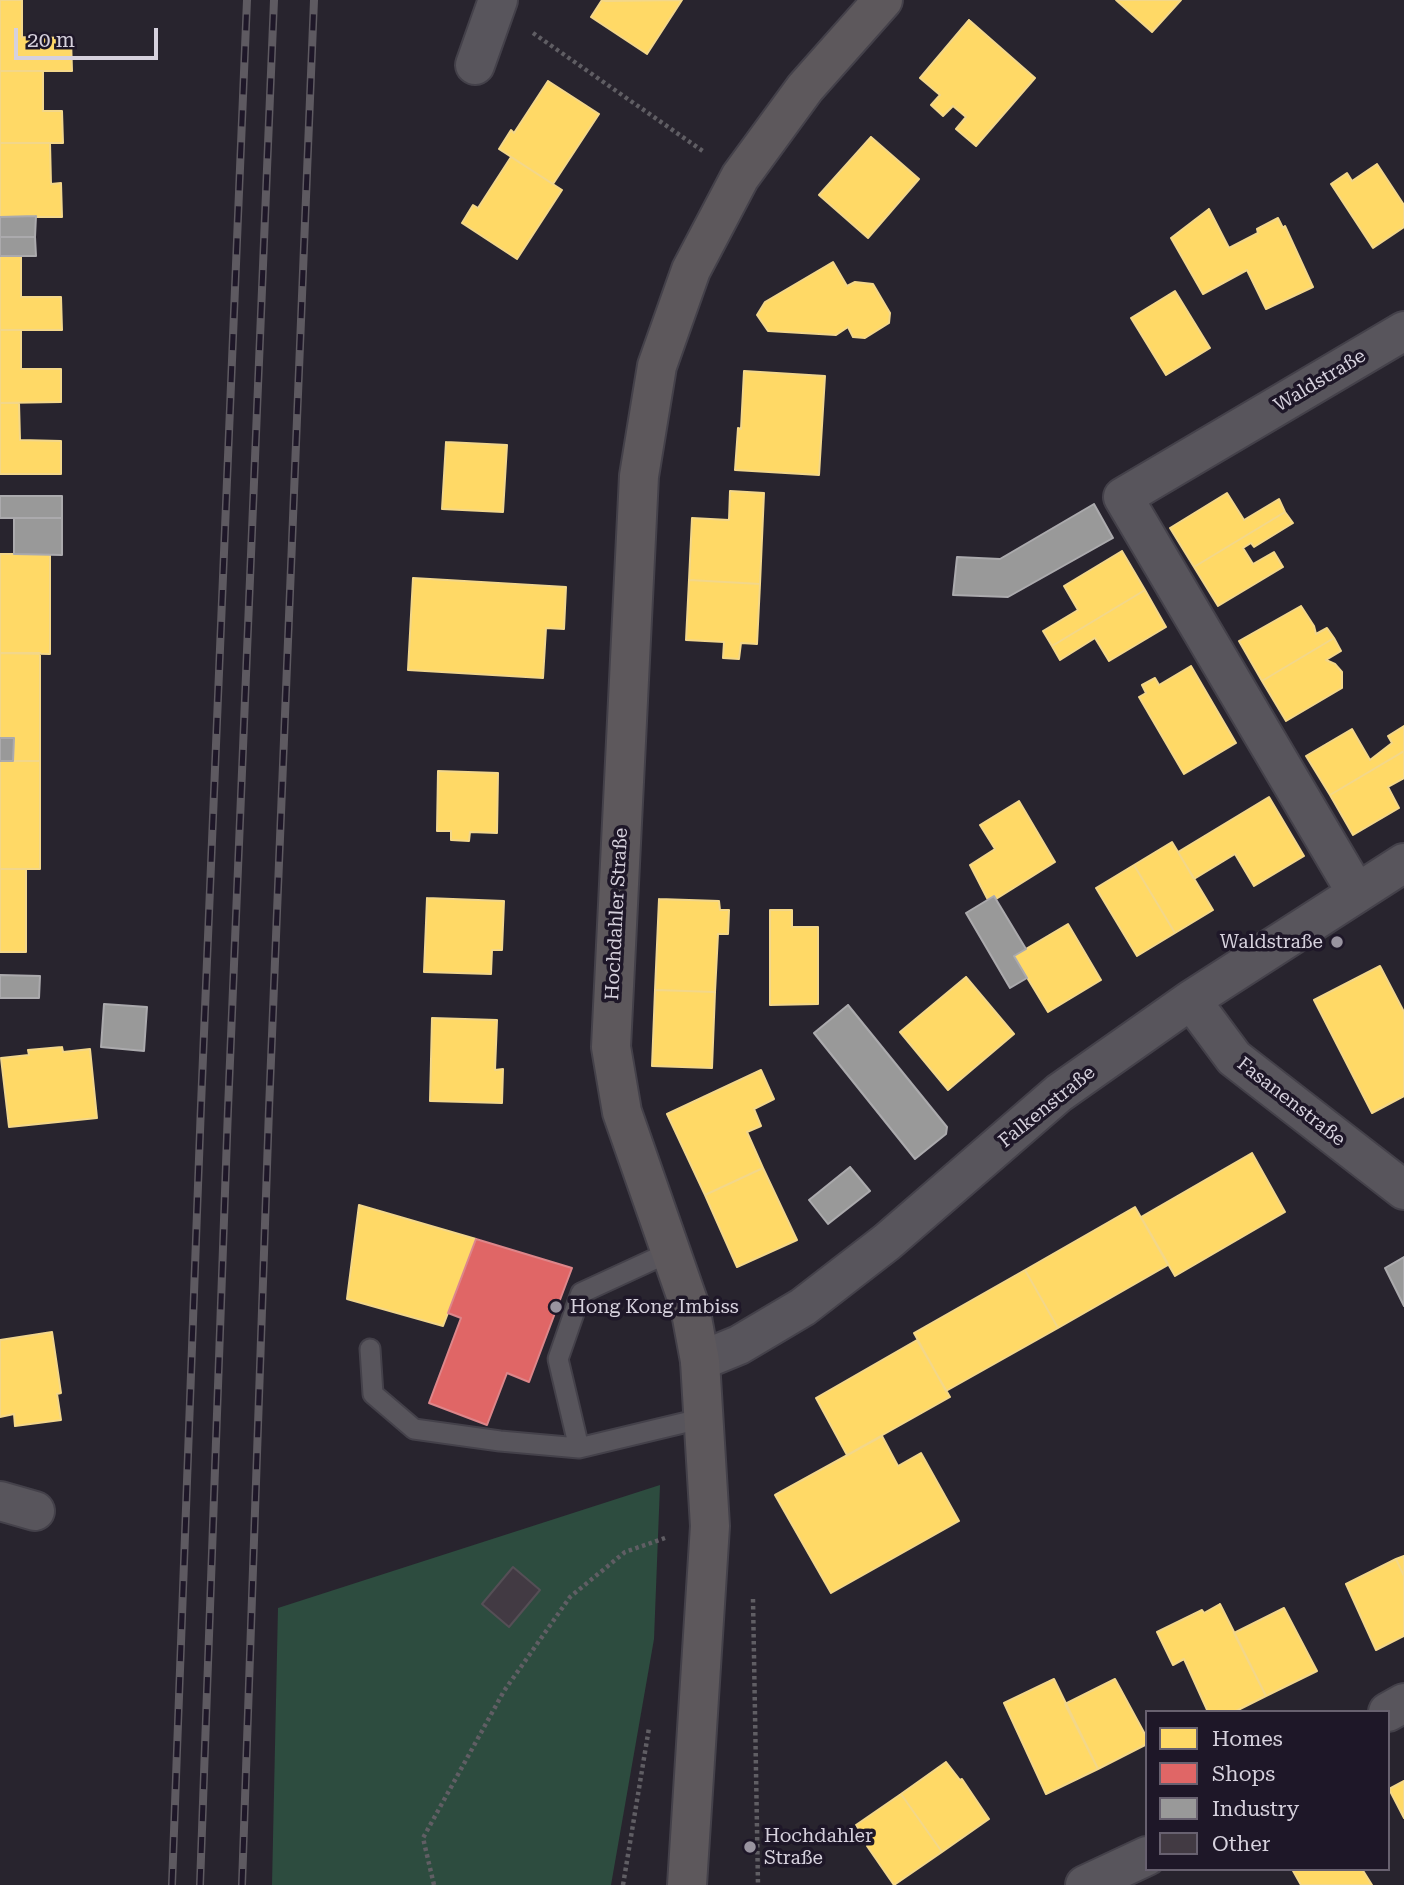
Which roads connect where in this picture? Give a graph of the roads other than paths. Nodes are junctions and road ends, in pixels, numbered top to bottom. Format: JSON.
{"nodes":[{"id":1,"x":883,"y":0,"type":"edge"},
{"id":2,"x":496,"y":4,"type":"edge"},
{"id":3,"x":475,"y":65,"type":"dead end"},
{"id":4,"x":1404,"y":331,"type":"edge"},
{"id":5,"x":1404,"y":863,"type":"edge"},
{"id":6,"x":1356,"y":892,"type":"junction"},
{"id":7,"x":1191,"y":1000,"type":"junction"},
{"id":8,"x":1404,"y":1190,"type":"edge"},
{"id":9,"x":672,"y":1251,"type":"junction"},
{"id":10,"x":370,"y":1349,"type":"dead end"},
{"id":11,"x":699,"y":1361,"type":"junction"},
{"id":12,"x":704,"y":1418,"type":"junction"},
{"id":13,"x":579,"y":1448,"type":"junction"},
{"id":14,"x":1145,"y":1857,"type":"edge"},
{"id":15,"x":687,"y":1885,"type":"edge"},
{"id":16,"x":1085,"y":1885,"type":"edge"}],
"edges":[{"from":1,"to":9,"type":"main road","name":"Hochdahler Straße"},
{"from":2,"to":3,"type":"street"},
{"from":4,"to":6,"type":"street","name":"Waldstraße"},
{"from":5,"to":6,"type":"street","name":"Falkenstraße"},
{"from":6,"to":7,"type":"street","name":"Falkenstraße"},
{"from":7,"to":8,"type":"street","name":"Fasanenstraße"},
{"from":7,"to":11,"type":"street","name":"Falkenstraße"},
{"from":9,"to":11,"type":"main road","name":"Hochdahler Straße"},
{"from":9,"to":13,"type":"lane"},
{"from":10,"to":13,"type":"lane"},
{"from":11,"to":12,"type":"main road","name":"Hochdahler Straße"},
{"from":12,"to":13,"type":"lane"},
{"from":12,"to":15,"type":"main road","name":"Hochdahler Straße"},
{"from":14,"to":16,"type":"street"}]}
